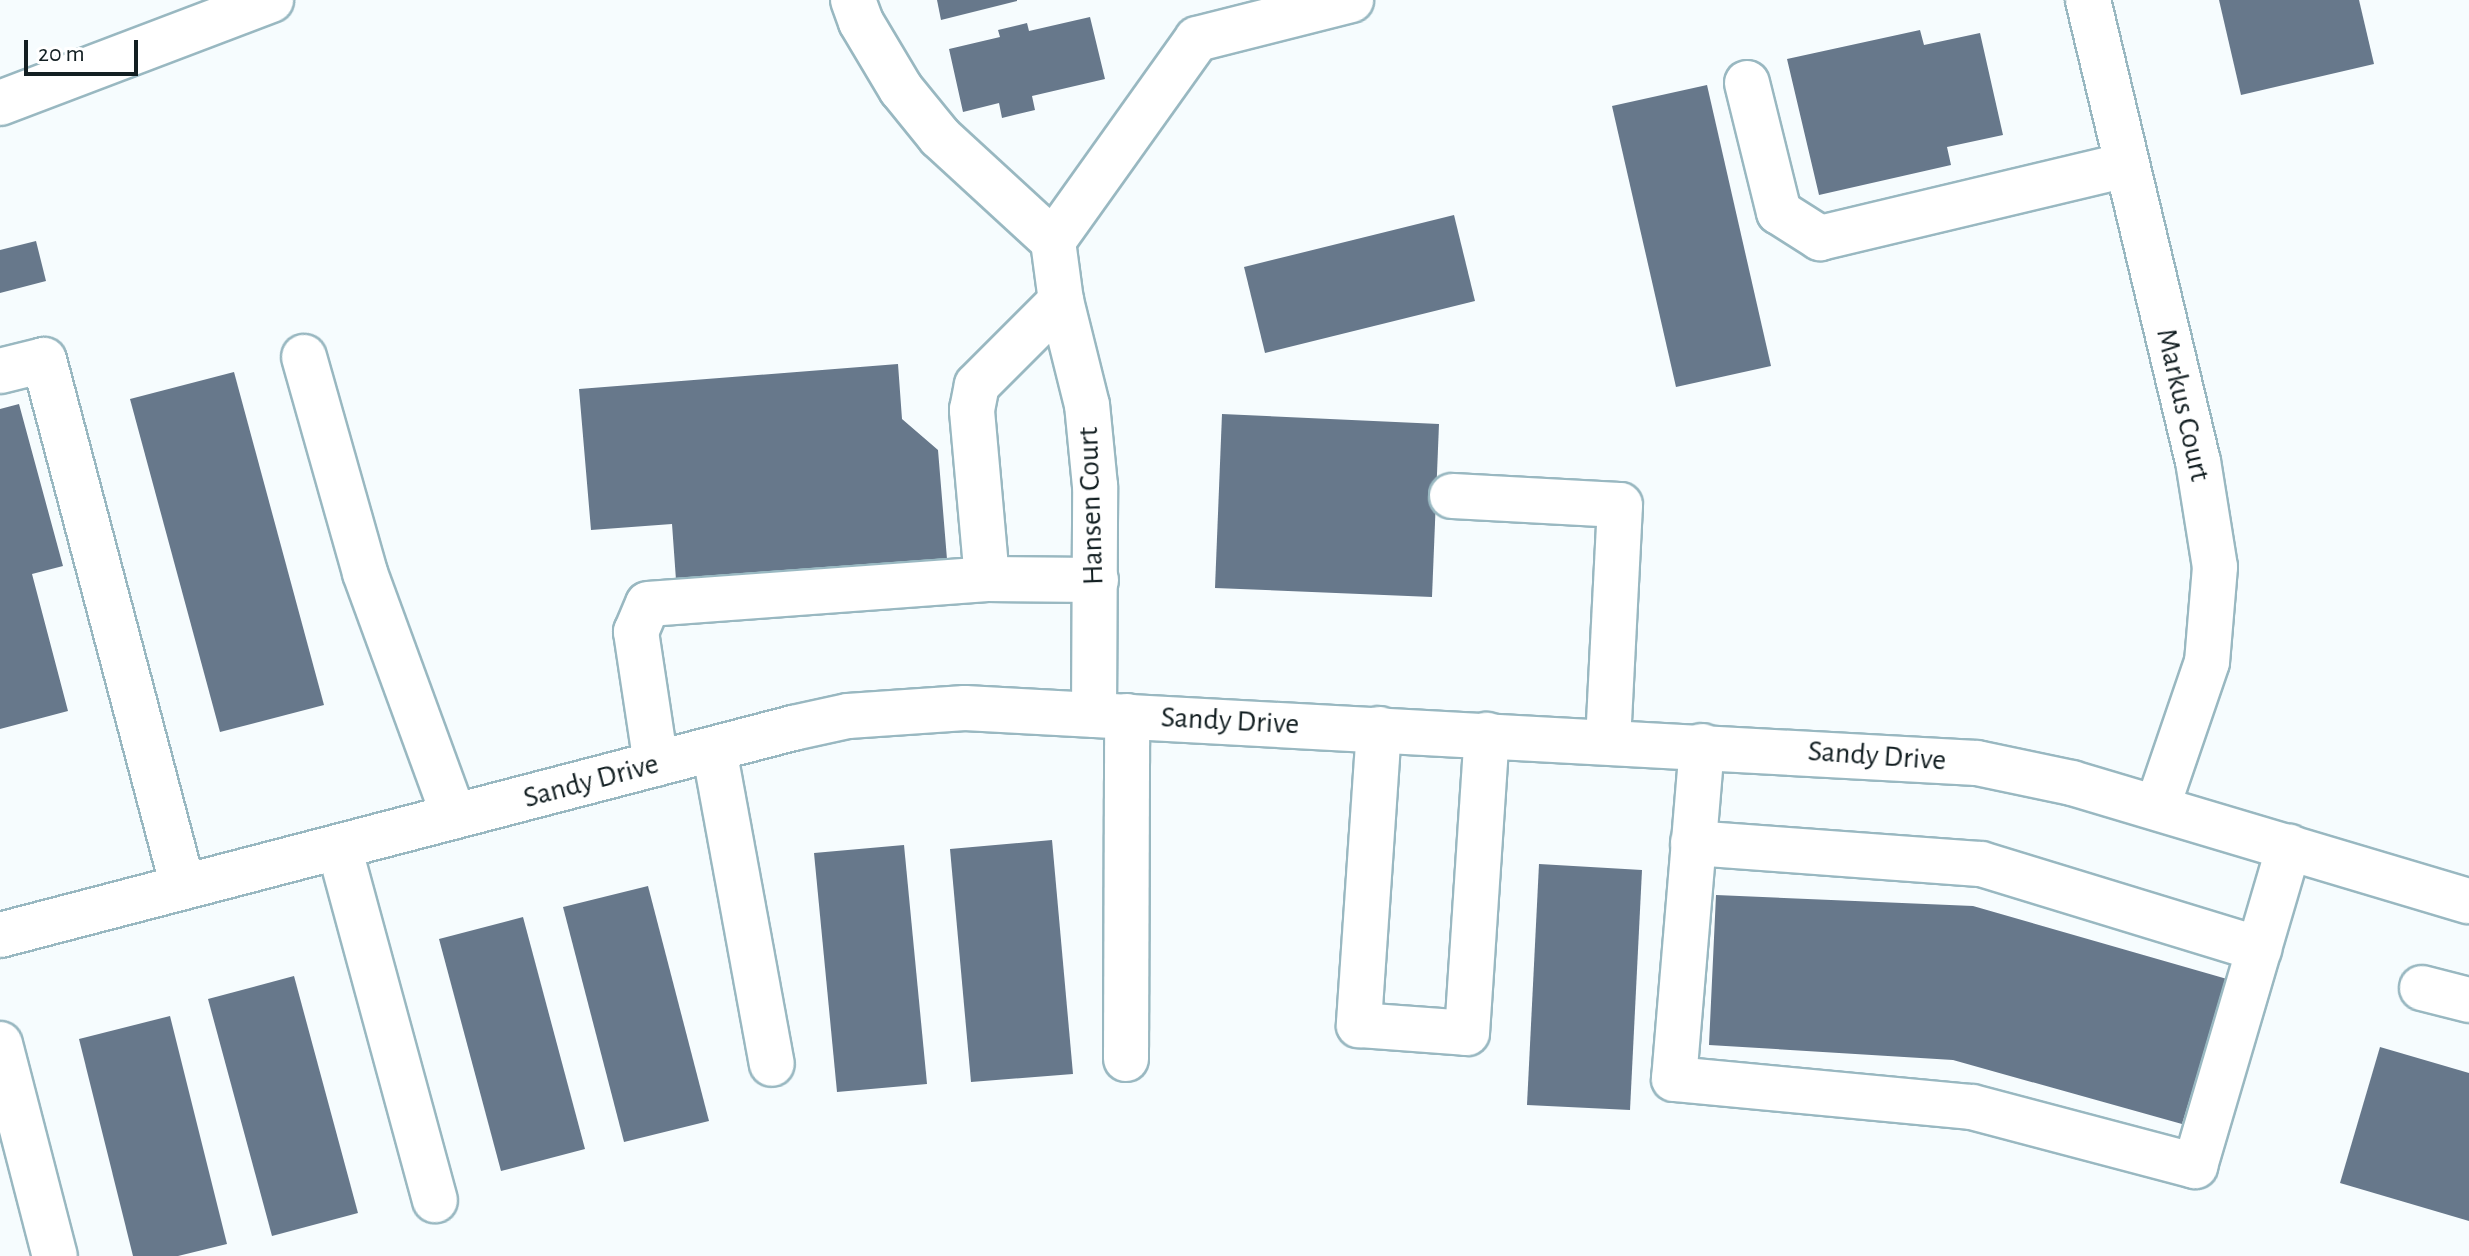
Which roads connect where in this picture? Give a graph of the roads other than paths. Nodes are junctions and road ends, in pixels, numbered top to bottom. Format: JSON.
{"nodes":[{"id":1,"x":271,"y":0,"type":"edge"},
{"id":2,"x":853,"y":0,"type":"edge"},
{"id":3,"x":1351,"y":0,"type":"edge"},
{"id":4,"x":2088,"y":0,"type":"edge"},
{"id":5,"x":1747,"y":83,"type":"dead end"},
{"id":6,"x":0,"y":103,"type":"edge"},
{"id":7,"x":2126,"y":165,"type":"junction"},
{"id":8,"x":1053,"y":241,"type":"junction"},
{"id":9,"x":1061,"y":301,"type":"junction"},
{"id":10,"x":304,"y":357,"type":"dead end"},
{"id":11,"x":0,"y":371,"type":"edge"},
{"id":12,"x":1452,"y":496,"type":"dead end"},
{"id":13,"x":987,"y":579,"type":"junction"},
{"id":14,"x":1096,"y":580,"type":"junction"},
{"id":15,"x":1110,"y":715,"type":"junction"},
{"id":16,"x":1379,"y":729,"type":"junction"},
{"id":17,"x":1487,"y":735,"type":"junction"},
{"id":18,"x":1608,"y":741,"type":"junction"},
{"id":19,"x":1702,"y":746,"type":"junction"},
{"id":20,"x":714,"y":749,"type":"junction"},
{"id":21,"x":656,"y":764,"type":"junction"},
{"id":22,"x":2157,"y":808,"type":"junction"},
{"id":23,"x":454,"y":816,"type":"junction"},
{"id":24,"x":1693,"y":843,"type":"junction"},
{"id":25,"x":339,"y":847,"type":"junction"},
{"id":26,"x":2289,"y":847,"type":"junction"},
{"id":27,"x":183,"y":887,"type":"junction"},
{"id":28,"x":2469,"y":901,"type":"edge"},
{"id":29,"x":0,"y":935,"type":"edge"},
{"id":30,"x":2259,"y":949,"type":"junction"},
{"id":31,"x":2422,"y":988,"type":"dead end"},
{"id":32,"x":2469,"y":1000,"type":"edge"},
{"id":33,"x":0,"y":1044,"type":"edge"},
{"id":34,"x":1126,"y":1059,"type":"dead end"},
{"id":35,"x":772,"y":1064,"type":"dead end"},
{"id":36,"x":435,"y":1200,"type":"dead end"},
{"id":37,"x":55,"y":1256,"type":"edge"}],
"edges":[{"from":1,"to":6,"type":"street"},
{"from":2,"to":8,"type":"street"},
{"from":3,"to":8,"type":"street"},
{"from":4,"to":7,"type":"street","name":"Markus Court"},
{"from":5,"to":7,"type":"street"},
{"from":7,"to":22,"type":"street","name":"Markus Court"},
{"from":8,"to":9,"type":"street","name":"Hansen Court"},
{"from":9,"to":13,"type":"street"},
{"from":9,"to":14,"type":"street","name":"Hansen Court"},
{"from":10,"to":23,"type":"street"},
{"from":11,"to":27,"type":"street"},
{"from":12,"to":18,"type":"street"},
{"from":13,"to":14,"type":"street"},
{"from":13,"to":21,"type":"street"},
{"from":14,"to":15,"type":"street","name":"Hansen Court"},
{"from":15,"to":16,"type":"street","name":"Sandy Drive"},
{"from":15,"to":20,"type":"street","name":"Sandy Drive"},
{"from":15,"to":34,"type":"street","name":"Hansen Court"},
{"from":16,"to":17,"type":"street","name":"Sandy Drive"},
{"from":16,"to":17,"type":"street"},
{"from":17,"to":18,"type":"street","name":"Sandy Drive"},
{"from":18,"to":19,"type":"street","name":"Sandy Drive"},
{"from":19,"to":22,"type":"street","name":"Sandy Drive"},
{"from":19,"to":24,"type":"street"},
{"from":20,"to":21,"type":"street","name":"Sandy Drive"},
{"from":20,"to":35,"type":"street"},
{"from":21,"to":23,"type":"street","name":"Sandy Drive"},
{"from":22,"to":26,"type":"street","name":"Sandy Drive"},
{"from":23,"to":25,"type":"street","name":"Sandy Drive"},
{"from":24,"to":30,"type":"street"},
{"from":24,"to":30,"type":"street"},
{"from":25,"to":27,"type":"street","name":"Sandy Drive"},
{"from":25,"to":36,"type":"street"},
{"from":26,"to":28,"type":"street","name":"Sandy Drive"},
{"from":26,"to":30,"type":"street"},
{"from":27,"to":29,"type":"street","name":"Sandy Drive"},
{"from":31,"to":32,"type":"street"},
{"from":33,"to":37,"type":"street"}]}
